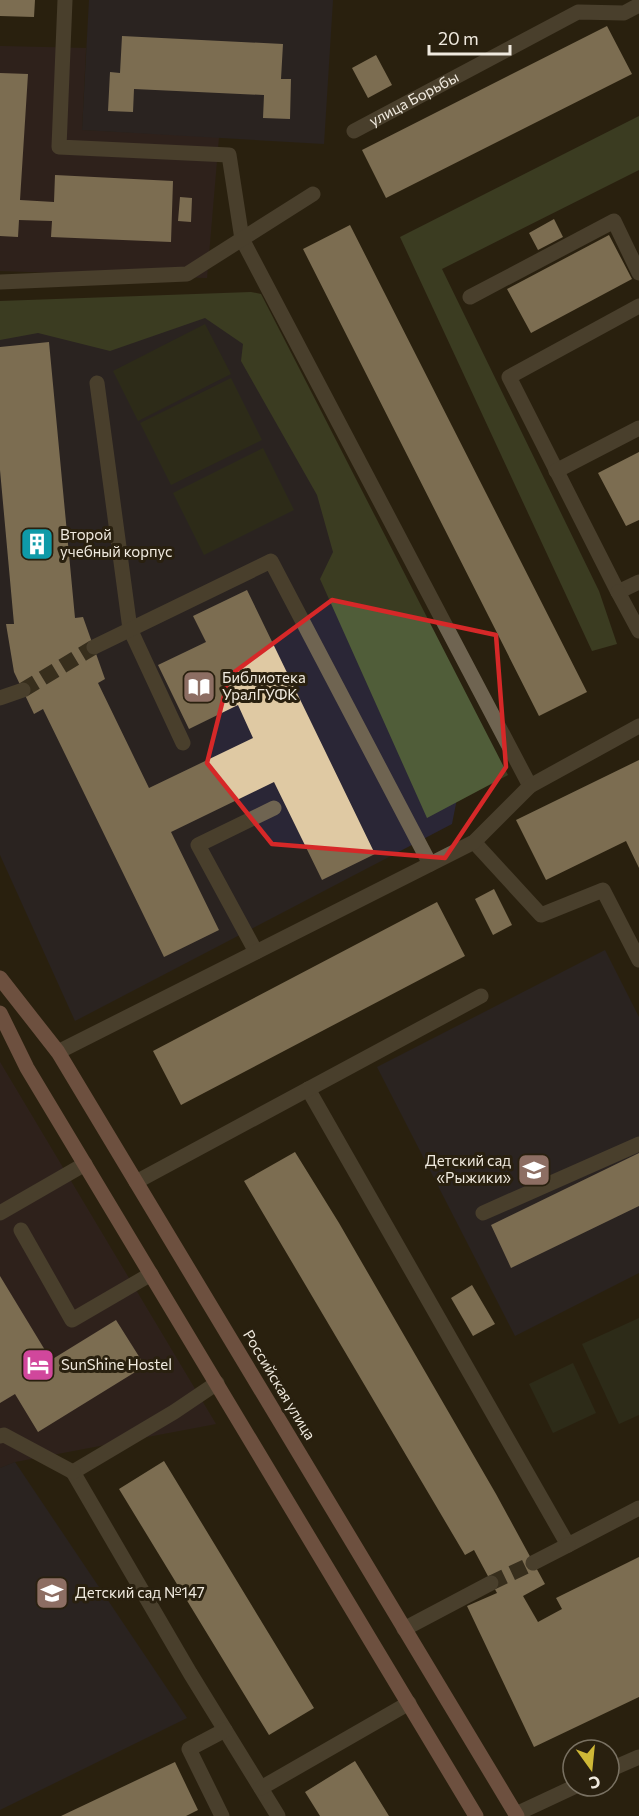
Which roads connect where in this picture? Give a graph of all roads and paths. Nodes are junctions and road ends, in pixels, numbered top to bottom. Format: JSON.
{"nodes":[{"id":1,"x":65,"y":0,"type":"edge"},
{"id":2,"x":639,"y":5,"type":"edge"},
{"id":3,"x":575,"y":6,"type":"edge"},
{"id":4,"x":354,"y":131,"type":"dead end"},
{"id":5,"x":314,"y":194,"type":"dead end"},
{"id":6,"x":242,"y":238,"type":"junction"},
{"id":7,"x":639,"y":273,"type":"edge"},
{"id":8,"x":0,"y":282,"type":"edge"},
{"id":9,"x":470,"y":297,"type":"dead end"},
{"id":10,"x":639,"y":306,"type":"edge"},
{"id":11,"x":97,"y":383,"type":"dead end"},
{"id":12,"x":639,"y":428,"type":"edge"},
{"id":13,"x":556,"y":471,"type":"junction"},
{"id":14,"x":639,"y":582,"type":"edge"},
{"id":15,"x":618,"y":592,"type":"junction"},
{"id":16,"x":130,"y":629,"type":"junction"},
{"id":17,"x":639,"y":631,"type":"edge"},
{"id":18,"x":94,"y":647,"type":"tunnel mouth"},
{"id":19,"x":23,"y":690,"type":"tunnel mouth"},
{"id":20,"x":0,"y":698,"type":"edge"},
{"id":21,"x":639,"y":726,"type":"edge"},
{"id":22,"x":183,"y":743,"type":"dead end"},
{"id":23,"x":530,"y":786,"type":"junction"},
{"id":24,"x":273,"y":808,"type":"dead end"},
{"id":25,"x":474,"y":842,"type":"junction"},
{"id":26,"x":430,"y":864,"type":"junction"},
{"id":27,"x":256,"y":952,"type":"junction"},
{"id":28,"x":639,"y":960,"type":"edge"},
{"id":29,"x":0,"y":978,"type":"edge"},
{"id":30,"x":481,"y":996,"type":"dead end"},
{"id":31,"x":0,"y":1014,"type":"edge"},
{"id":32,"x":58,"y":1052,"type":"junction"},
{"id":33,"x":308,"y":1089,"type":"junction"},
{"id":34,"x":639,"y":1144,"type":"edge"},
{"id":35,"x":85,"y":1164,"type":"junction"},
{"id":36,"x":136,"y":1182,"type":"junction"},
{"id":37,"x":0,"y":1213,"type":"edge"},
{"id":38,"x":483,"y":1213,"type":"dead end"},
{"id":39,"x":21,"y":1230,"type":"dead end"},
{"id":40,"x":151,"y":1274,"type":"junction"},
{"id":41,"x":217,"y":1383,"type":"junction"},
{"id":42,"x":0,"y":1436,"type":"edge"},
{"id":43,"x":73,"y":1472,"type":"junction"},
{"id":44,"x":639,"y":1508,"type":"edge"},
{"id":45,"x":568,"y":1545,"type":"junction"},
{"id":46,"x":533,"y":1563,"type":"tunnel mouth"},
{"id":47,"x":492,"y":1583,"type":"tunnel mouth"},
{"id":48,"x":404,"y":1629,"type":"junction"},
{"id":49,"x":409,"y":1703,"type":"junction"},
{"id":50,"x":225,"y":1730,"type":"junction"},
{"id":51,"x":639,"y":1756,"type":"edge"},
{"id":52,"x":621,"y":1764,"type":"edge"},
{"id":53,"x":261,"y":1788,"type":"junction"},
{"id":54,"x":561,"y":1793,"type":"edge"},
{"id":55,"x":515,"y":1815,"type":"edge"},
{"id":56,"x":222,"y":1816,"type":"edge"},
{"id":57,"x":278,"y":1816,"type":"edge"},
{"id":58,"x":476,"y":1816,"type":"edge"}],
"edges":[{"from":1,"to":6,"type":"street"},
{"from":2,"to":3,"type":"street","name":"улица Борьбы"},
{"from":3,"to":4,"type":"street","name":"улица Борьбы"},
{"from":5,"to":6,"type":"street"},
{"from":6,"to":8,"type":"street"},
{"from":6,"to":23,"type":"street"},
{"from":7,"to":9,"type":"street"},
{"from":10,"to":13,"type":"street"},
{"from":11,"to":16,"type":"street"},
{"from":12,"to":13,"type":"street"},
{"from":13,"to":15,"type":"street"},
{"from":14,"to":15,"type":"street"},
{"from":15,"to":17,"type":"street"},
{"from":16,"to":18,"type":"street"},
{"from":16,"to":22,"type":"street"},
{"from":16,"to":26,"type":"street"},
{"from":19,"to":20,"type":"street"},
{"from":21,"to":23,"type":"street"},
{"from":23,"to":25,"type":"street"},
{"from":24,"to":27,"type":"street"},
{"from":25,"to":26,"type":"street"},
{"from":25,"to":28,"type":"street"},
{"from":26,"to":27,"type":"street"},
{"from":27,"to":32,"type":"street"},
{"from":29,"to":32,"type":"main road","name":"Российская улица"},
{"from":30,"to":33,"type":"street"},
{"from":31,"to":35,"type":"main road"},
{"from":32,"to":36,"type":"main road","name":"Российская улица"},
{"from":33,"to":36,"type":"street"},
{"from":33,"to":45,"type":"street"},
{"from":34,"to":38,"type":"street"},
{"from":35,"to":37,"type":"street"},
{"from":35,"to":40,"type":"main road"},
{"from":36,"to":48,"type":"main road","name":"Российская улица"},
{"from":39,"to":40,"type":"street"},
{"from":40,"to":41,"type":"main road"},
{"from":41,"to":43,"type":"street"},
{"from":41,"to":49,"type":"main road"},
{"from":42,"to":43,"type":"street"},
{"from":43,"to":50,"type":"street"},
{"from":44,"to":45,"type":"street"},
{"from":45,"to":46,"type":"street"},
{"from":47,"to":48,"type":"street"},
{"from":48,"to":55,"type":"main road","name":"Российская улица"},
{"from":49,"to":53,"type":"street"},
{"from":49,"to":58,"type":"main road"},
{"from":50,"to":53,"type":"street"},
{"from":50,"to":56,"type":"street"},
{"from":51,"to":52,"type":"street"},
{"from":53,"to":57,"type":"street"},
{"from":54,"to":55,"type":"street"}]}
